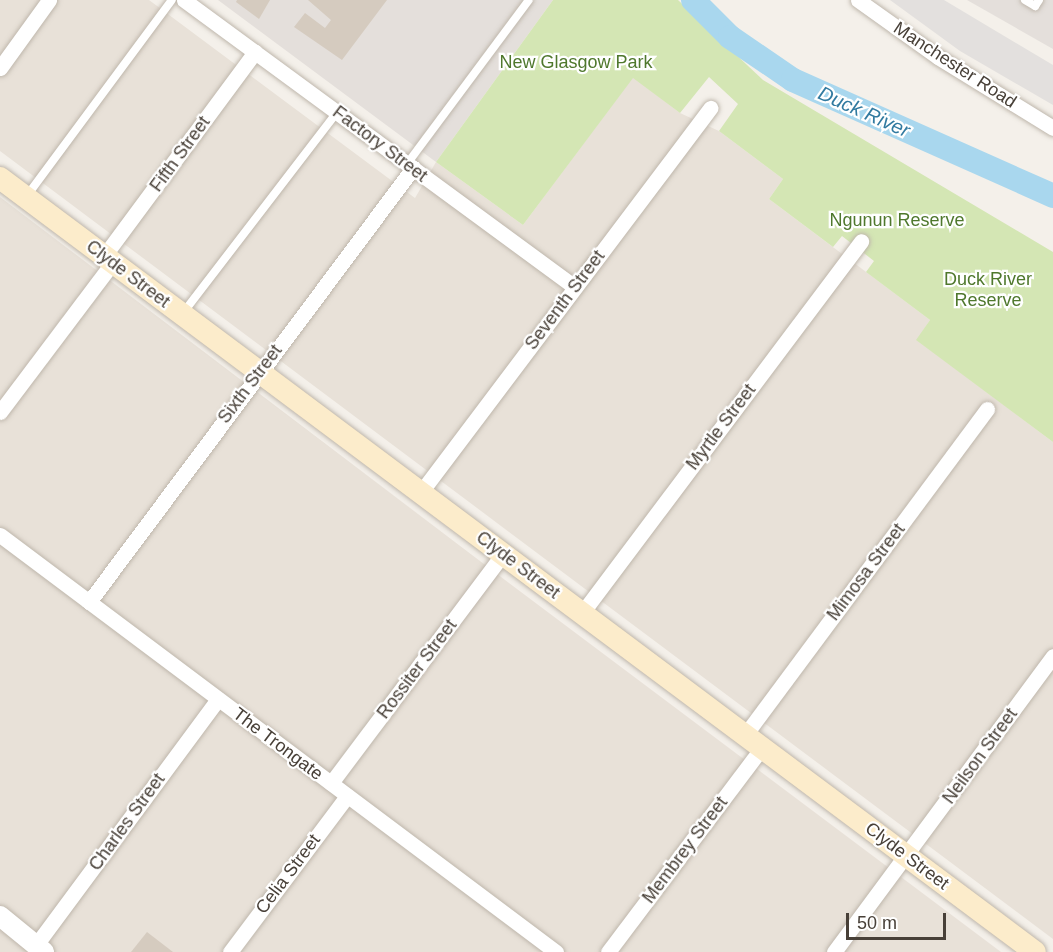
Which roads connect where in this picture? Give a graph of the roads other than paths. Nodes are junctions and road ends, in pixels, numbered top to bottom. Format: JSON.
{"nodes":[{"id":1,"x":49,"y":0,"type":"edge"},
{"id":2,"x":171,"y":0,"type":"edge"},
{"id":3,"x":184,"y":0,"type":"edge"},
{"id":4,"x":529,"y":0,"type":"edge"},
{"id":5,"x":858,"y":0,"type":"edge"},
{"id":6,"x":1024,"y":0,"type":"edge"},
{"id":7,"x":1039,"y":0,"type":"edge"},
{"id":8,"x":255,"y":52,"type":"junction"},
{"id":9,"x":0,"y":68,"type":"edge"},
{"id":10,"x":710,"y":108,"type":"dead end"},
{"id":11,"x":337,"y":112,"type":"junction"},
{"id":12,"x":1053,"y":128,"type":"edge"},
{"id":13,"x":410,"y":166,"type":"junction"},
{"id":14,"x":0,"y":178,"type":"edge"},
{"id":15,"x":26,"y":197,"type":"junction"},
{"id":16,"x":861,"y":241,"type":"dead end"},
{"id":17,"x":109,"y":259,"type":"junction"},
{"id":18,"x":575,"y":287,"type":"junction"},
{"id":19,"x":182,"y":314,"type":"junction"},
{"id":20,"x":260,"y":372,"type":"junction"},
{"id":21,"x":987,"y":409,"type":"dead end"},
{"id":22,"x":0,"y":412,"type":"edge"},
{"id":23,"x":421,"y":492,"type":"junction"},
{"id":24,"x":0,"y":535,"type":"edge"},
{"id":25,"x":503,"y":554,"type":"junction"},
{"id":26,"x":89,"y":602,"type":"junction"},
{"id":27,"x":582,"y":613,"type":"junction"},
{"id":28,"x":1053,"y":656,"type":"edge"},
{"id":29,"x":218,"y":699,"type":"junction"},
{"id":30,"x":753,"y":741,"type":"junction"},
{"id":31,"x":331,"y":783,"type":"junction"},
{"id":32,"x":347,"y":796,"type":"junction"},
{"id":33,"x":907,"y":856,"type":"junction"},
{"id":34,"x":0,"y":916,"type":"edge"},
{"id":35,"x":40,"y":949,"type":"edge"},
{"id":36,"x":230,"y":952,"type":"edge"},
{"id":37,"x":556,"y":952,"type":"edge"},
{"id":38,"x":609,"y":952,"type":"edge"},
{"id":39,"x":834,"y":952,"type":"edge"},
{"id":40,"x":1035,"y":952,"type":"edge"}],
"edges":[{"from":1,"to":9,"type":"street"},
{"from":2,"to":15,"type":"lane"},
{"from":3,"to":8,"type":"street","name":"Factory Street"},
{"from":4,"to":13,"type":"lane"},
{"from":5,"to":12,"type":"street","name":"Manchester Road"},
{"from":6,"to":7,"type":"lane"},
{"from":8,"to":11,"type":"street","name":"Factory Street"},
{"from":8,"to":17,"type":"street","name":"Fifth Street"},
{"from":10,"to":18,"type":"street","name":"Seventh Street"},
{"from":11,"to":13,"type":"street","name":"Factory Street"},
{"from":11,"to":19,"type":"lane"},
{"from":13,"to":18,"type":"street","name":"Factory Street"},
{"from":13,"to":20,"type":"street","name":"Sixth Street"},
{"from":14,"to":15,"type":"main road","name":"Clyde Street"},
{"from":15,"to":17,"type":"main road","name":"Clyde Street"},
{"from":16,"to":27,"type":"street","name":"Myrtle Street"},
{"from":17,"to":19,"type":"main road","name":"Clyde Street"},
{"from":17,"to":22,"type":"street","name":"Fifth Street"},
{"from":18,"to":23,"type":"street","name":"Seventh Street"},
{"from":19,"to":20,"type":"main road","name":"Clyde Street"},
{"from":20,"to":23,"type":"main road","name":"Clyde Street"},
{"from":20,"to":26,"type":"street","name":"Sixth Street"},
{"from":21,"to":30,"type":"street","name":"Mimosa Street"},
{"from":23,"to":25,"type":"main road","name":"Clyde Street"},
{"from":24,"to":26,"type":"street","name":"The Trongate"},
{"from":25,"to":27,"type":"main road","name":"Clyde Street"},
{"from":25,"to":31,"type":"street","name":"Rossiter Street"},
{"from":26,"to":29,"type":"street","name":"The Trongate"},
{"from":27,"to":30,"type":"main road","name":"Clyde Street"},
{"from":28,"to":33,"type":"street","name":"Neilson Street"},
{"from":29,"to":31,"type":"street","name":"The Trongate"},
{"from":29,"to":35,"type":"street","name":"Charles Street"},
{"from":30,"to":33,"type":"main road","name":"Clyde Street"},
{"from":30,"to":38,"type":"street","name":"Membrey Street"},
{"from":31,"to":32,"type":"street","name":"The Trongate"},
{"from":32,"to":36,"type":"street","name":"Celia Street"},
{"from":32,"to":37,"type":"street","name":"The Trongate"},
{"from":33,"to":39,"type":"street","name":"Neilson Street"},
{"from":33,"to":40,"type":"main road","name":"Clyde Street"},
{"from":34,"to":35,"type":"street"}]}
